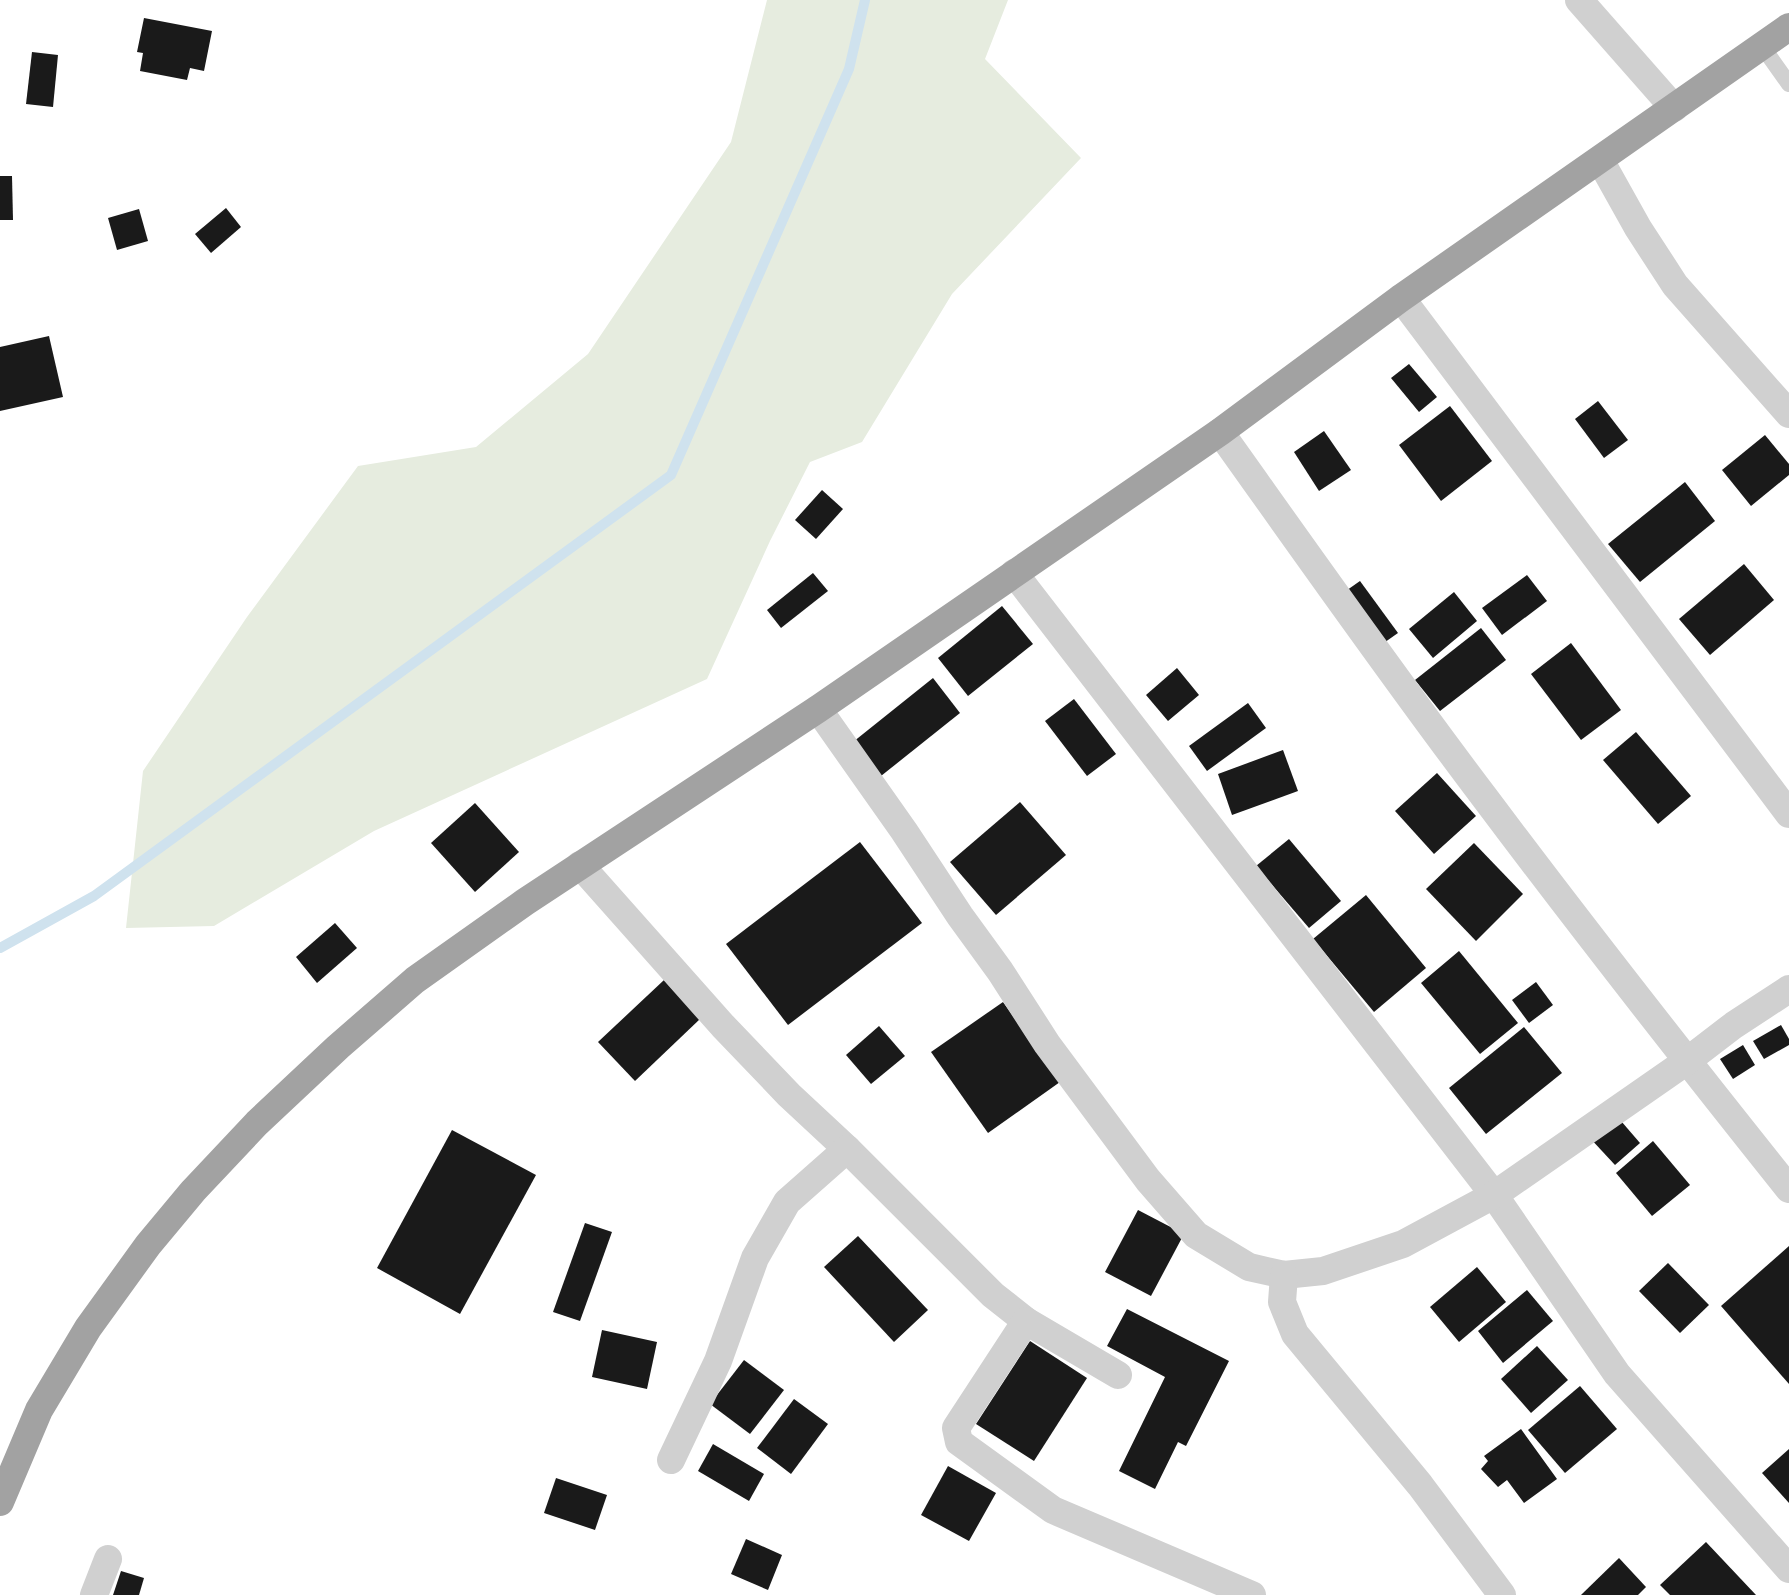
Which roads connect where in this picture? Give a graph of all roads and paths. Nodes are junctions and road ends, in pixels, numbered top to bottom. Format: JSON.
{"nodes":[{"id":1,"x":1579,"y":0,"type":"edge"},
{"id":2,"x":1789,"y":27,"type":"edge"},
{"id":3,"x":1762,"y":46,"type":"junction"},
{"id":4,"x":1789,"y":84,"type":"edge"},
{"id":5,"x":1674,"y":108,"type":"junction"},
{"id":6,"x":1600,"y":160,"type":"junction"},
{"id":7,"x":1401,"y":298,"type":"junction"},
{"id":8,"x":1789,"y":414,"type":"edge"},
{"id":9,"x":1220,"y":432,"type":"junction"},
{"id":10,"x":1014,"y":572,"type":"junction"},
{"id":11,"x":818,"y":709,"type":"junction"},
{"id":12,"x":1789,"y":814,"type":"edge"},
{"id":13,"x":580,"y":865,"type":"junction"},
{"id":14,"x":1789,"y":989,"type":"edge"},
{"id":15,"x":1687,"y":1060,"type":"junction"},
{"id":16,"x":847,"y":1149,"type":"junction"},
{"id":17,"x":1789,"y":1189,"type":"edge"},
{"id":18,"x":1494,"y":1194,"type":"junction"},
{"id":19,"x":1284,"y":1275,"type":"junction"},
{"id":20,"x":1026,"y":1321,"type":"junction"},
{"id":21,"x":1118,"y":1375,"type":"dead end"},
{"id":22,"x":671,"y":1460,"type":"dead end"},
{"id":23,"x":0,"y":1502,"type":"edge"},
{"id":24,"x":108,"y":1559,"type":"dead end"},
{"id":25,"x":1789,"y":1569,"type":"edge"},
{"id":26,"x":94,"y":1595,"type":"edge"},
{"id":27,"x":1252,"y":1595,"type":"edge"},
{"id":28,"x":1502,"y":1595,"type":"edge"}],
"edges":[{"from":1,"to":5,"type":"street"},
{"from":2,"to":3,"type":"highway"},
{"from":3,"to":4,"type":"lane"},
{"from":3,"to":5,"type":"highway"},
{"from":5,"to":6,"type":"highway"},
{"from":6,"to":7,"type":"highway"},
{"from":6,"to":8,"type":"street"},
{"from":7,"to":9,"type":"highway"},
{"from":7,"to":12,"type":"street"},
{"from":9,"to":10,"type":"highway"},
{"from":9,"to":15,"type":"street"},
{"from":10,"to":11,"type":"highway"},
{"from":10,"to":18,"type":"street"},
{"from":11,"to":13,"type":"highway"},
{"from":11,"to":19,"type":"street"},
{"from":13,"to":16,"type":"street"},
{"from":13,"to":23,"type":"highway"},
{"from":14,"to":15,"type":"street"},
{"from":15,"to":17,"type":"street"},
{"from":15,"to":18,"type":"street"},
{"from":16,"to":20,"type":"street"},
{"from":16,"to":22,"type":"street"},
{"from":18,"to":19,"type":"street"},
{"from":18,"to":25,"type":"street"},
{"from":19,"to":28,"type":"street"},
{"from":20,"to":21,"type":"street"},
{"from":20,"to":27,"type":"street"},
{"from":24,"to":26,"type":"street"}]}
